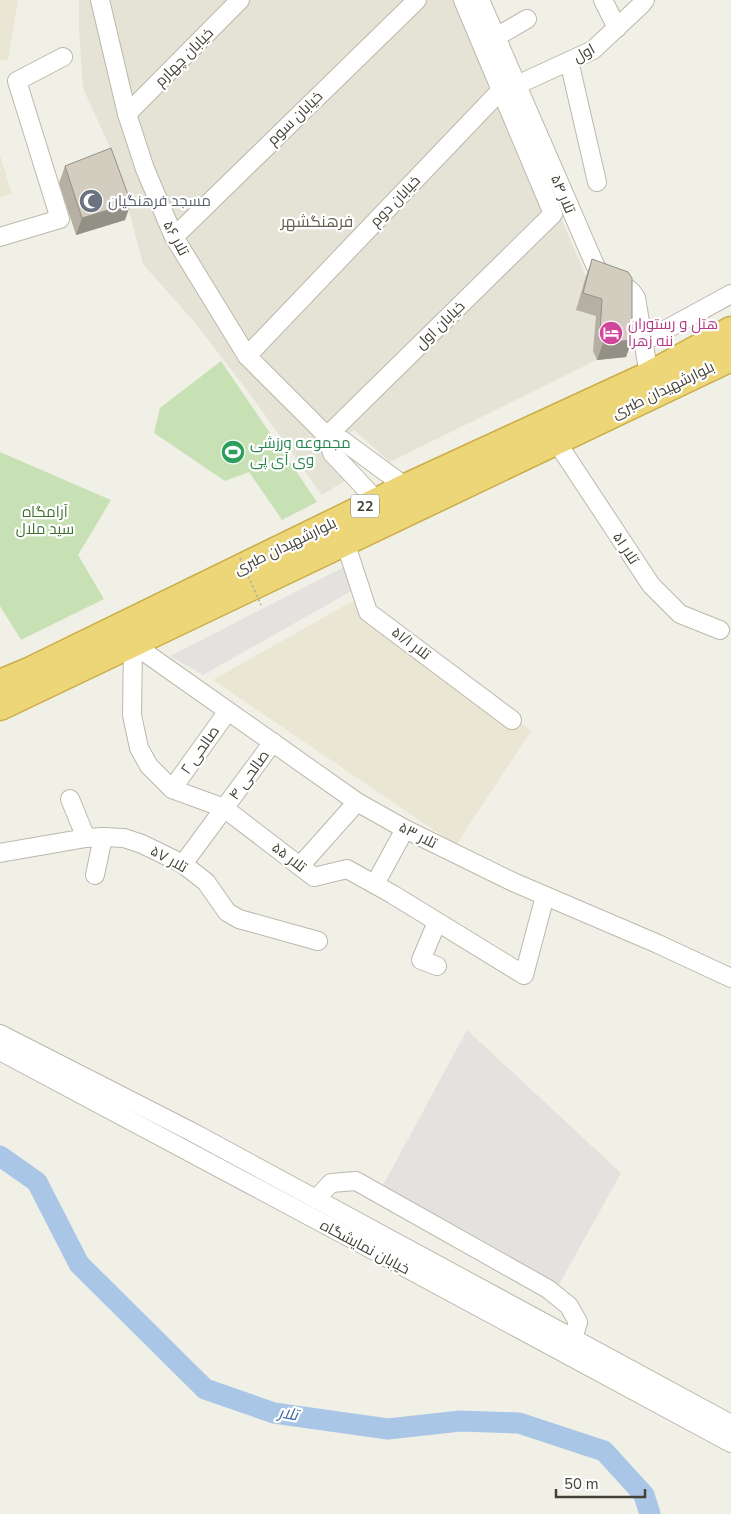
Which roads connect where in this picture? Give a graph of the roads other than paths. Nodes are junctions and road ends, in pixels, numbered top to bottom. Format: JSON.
{"nodes":[{"id":1,"x":100,"y":0,"type":"edge"},
{"id":2,"x":240,"y":0,"type":"edge"},
{"id":3,"x":417,"y":0,"type":"edge"},
{"id":4,"x":463,"y":0,"type":"edge"},
{"id":5,"x":480,"y":0,"type":"edge"},
{"id":6,"x":602,"y":0,"type":"edge"},
{"id":7,"x":643,"y":3,"type":"edge"},
{"id":8,"x":527,"y":19,"type":"dead end"},
{"id":9,"x":616,"y":28,"type":"junction"},
{"id":10,"x":496,"y":37,"type":"junction"},
{"id":11,"x":64,"y":57,"type":"dead end"},
{"id":12,"x":569,"y":61,"type":"junction"},
{"id":13,"x":509,"y":87,"type":"junction"},
{"id":14,"x":127,"y":114,"type":"junction"},
{"id":15,"x":597,"y":182,"type":"dead end"},
{"id":16,"x":0,"y":237,"type":"edge"},
{"id":17,"x":174,"y":237,"type":"junction"},
{"id":18,"x":731,"y":294,"type":"edge"},
{"id":19,"x":731,"y":330,"type":"edge"},
{"id":20,"x":644,"y":342,"type":"junction"},
{"id":21,"x":247,"y":356,"type":"junction"},
{"id":22,"x":731,"y":358,"type":"edge"},
{"id":23,"x":649,"y":375,"type":"junction"},
{"id":24,"x":327,"y":436,"type":"junction"},
{"id":25,"x":556,"y":441,"type":"junction"},
{"id":26,"x":406,"y":487,"type":"junction"},
{"id":27,"x":377,"y":501,"type":"junction"},
{"id":28,"x":345,"y":542,"type":"junction"},
{"id":29,"x":720,"y":630,"type":"dead end"},
{"id":30,"x":133,"y":644,"type":"junction"},
{"id":31,"x":29,"y":671,"type":"junction"},
{"id":32,"x":0,"y":673,"type":"edge"},
{"id":33,"x":0,"y":684,"type":"edge"},
{"id":34,"x":0,"y":707,"type":"edge"},
{"id":35,"x":228,"y":710,"type":"junction"},
{"id":36,"x":512,"y":720,"type":"dead end"},
{"id":37,"x":273,"y":742,"type":"junction"},
{"id":38,"x":172,"y":789,"type":"junction"},
{"id":39,"x":70,"y":800,"type":"dead end"},
{"id":40,"x":357,"y":802,"type":"junction"},
{"id":41,"x":224,"y":808,"type":"junction"},
{"id":42,"x":405,"y":829,"type":"junction"},
{"id":43,"x":94,"y":838,"type":"junction"},
{"id":44,"x":0,"y":852,"type":"edge"},
{"id":45,"x":183,"y":864,"type":"junction"},
{"id":46,"x":300,"y":866,"type":"junction"},
{"id":47,"x":95,"y":875,"type":"dead end"},
{"id":48,"x":375,"y":884,"type":"junction"},
{"id":49,"x":544,"y":896,"type":"junction"},
{"id":50,"x":437,"y":922,"type":"junction"},
{"id":51,"x":318,"y":941,"type":"dead end"},
{"id":52,"x":437,"y":966,"type":"dead end"},
{"id":53,"x":731,"y":978,"type":"edge"},
{"id":54,"x":0,"y":1034,"type":"edge"},
{"id":55,"x":0,"y":1051,"type":"edge"},
{"id":56,"x":316,"y":1199,"type":"junction"},
{"id":57,"x":568,"y":1346,"type":"junction"},
{"id":58,"x":731,"y":1424,"type":"edge"},
{"id":59,"x":731,"y":1443,"type":"edge"}],
"edges":[{"from":1,"to":14,"type":"street","name":"تلار ۵۶"},
{"from":2,"to":14,"type":"street","name":"خیابان چهارم"},
{"from":3,"to":17,"type":"street","name":"خیابان سوم"},
{"from":4,"to":13,"type":"street"},
{"from":5,"to":10,"type":"street","name":"تلار ۵۴"},
{"from":6,"to":9,"type":"street"},
{"from":7,"to":9,"type":"street","name":"اول"},
{"from":8,"to":10,"type":"street"},
{"from":9,"to":12,"type":"street","name":"اول"},
{"from":10,"to":13,"type":"street","name":"تلار ۵۴"},
{"from":11,"to":16,"type":"street"},
{"from":12,"to":13,"type":"street","name":"اول"},
{"from":12,"to":15,"type":"street"},
{"from":13,"to":20,"type":"street","name":"تلار ۵۴"},
{"from":13,"to":21,"type":"street","name":"خیابان دوم"},
{"from":13,"to":24,"type":"street","name":"خیابان اول"},
{"from":14,"to":17,"type":"street","name":"تلار ۵۶"},
{"from":17,"to":21,"type":"street","name":"تلار ۵۶"},
{"from":18,"to":20,"type":"street"},
{"from":19,"to":23,"type":"highway","name":"بلوارشهیدان طبری","number":"22"},
{"from":20,"to":23,"type":"street","name":"تلار ۵۴"},
{"from":21,"to":24,"type":"street","name":"تلار ۵۶"},
{"from":22,"to":25,"type":"highway","name":"بلوارشهیدان طبری","number":"22"},
{"from":23,"to":26,"type":"highway","name":"بلوارشهیدان طبری","number":"22"},
{"from":24,"to":26,"type":"street"},
{"from":24,"to":27,"type":"street"},
{"from":25,"to":28,"type":"highway","name":"بلوارشهیدان طبری","number":"22"},
{"from":25,"to":29,"type":"street","name":"تلار ۵۱"},
{"from":26,"to":27,"type":"highway","name":"بلوارشهیدان طبری","number":"22"},
{"from":27,"to":31,"type":"highway","name":"بلوارشهیدان طبری","number":"22"},
{"from":28,"to":30,"type":"highway","name":"بلوارشهیدان طبری","number":"22"},
{"from":28,"to":36,"type":"street","name":"تلار ۵۱/۱"},
{"from":30,"to":34,"type":"highway","name":"بلوارشهیدان طبری","number":"22"},
{"from":30,"to":35,"type":"street","name":"تلار ۵۳"},
{"from":30,"to":38,"type":"street","name":"تلار ۵۵"},
{"from":31,"to":32,"type":"highway"},
{"from":31,"to":33,"type":"highway","name":"بلوارشهیدان طبری","number":"22"},
{"from":35,"to":37,"type":"street","name":"تلار ۵۳"},
{"from":35,"to":38,"type":"street","name":"صالحی ۲"},
{"from":37,"to":40,"type":"street","name":"تلار ۵۳"},
{"from":37,"to":41,"type":"street","name":"صالحی ۴"},
{"from":38,"to":41,"type":"street","name":"تلار ۵۵"},
{"from":39,"to":43,"type":"street"},
{"from":40,"to":42,"type":"street","name":"تلار ۵۳"},
{"from":40,"to":46,"type":"street"},
{"from":41,"to":45,"type":"street","name":"صالحی ۴"},
{"from":41,"to":46,"type":"street","name":"تلار ۵۵"},
{"from":42,"to":48,"type":"street"},
{"from":42,"to":49,"type":"street","name":"تلار ۵۳"},
{"from":43,"to":44,"type":"street","name":"تلار ۵۷"},
{"from":43,"to":45,"type":"street","name":"تلار ۵۷"},
{"from":43,"to":47,"type":"street"},
{"from":45,"to":51,"type":"street","name":"تلار ۵۷"},
{"from":46,"to":48,"type":"street","name":"تلار ۵۵"},
{"from":48,"to":50,"type":"street","name":"تلار ۵۵"},
{"from":49,"to":50,"type":"street","name":"تلار ۵۵"},
{"from":49,"to":53,"type":"street","name":"تلار ۵۳"},
{"from":50,"to":52,"type":"street"},
{"from":54,"to":56,"type":"street","name":"خیابان نمایشگاه"},
{"from":55,"to":57,"type":"street","name":"خیابان نمایشگاه"},
{"from":56,"to":57,"type":"street","name":"خیابان نمایشگاه"},
{"from":56,"to":57,"type":"street"},
{"from":57,"to":58,"type":"street","name":"خیابان نمایشگاه"},
{"from":57,"to":59,"type":"street","name":"خیابان نمایشگاه"}]}
